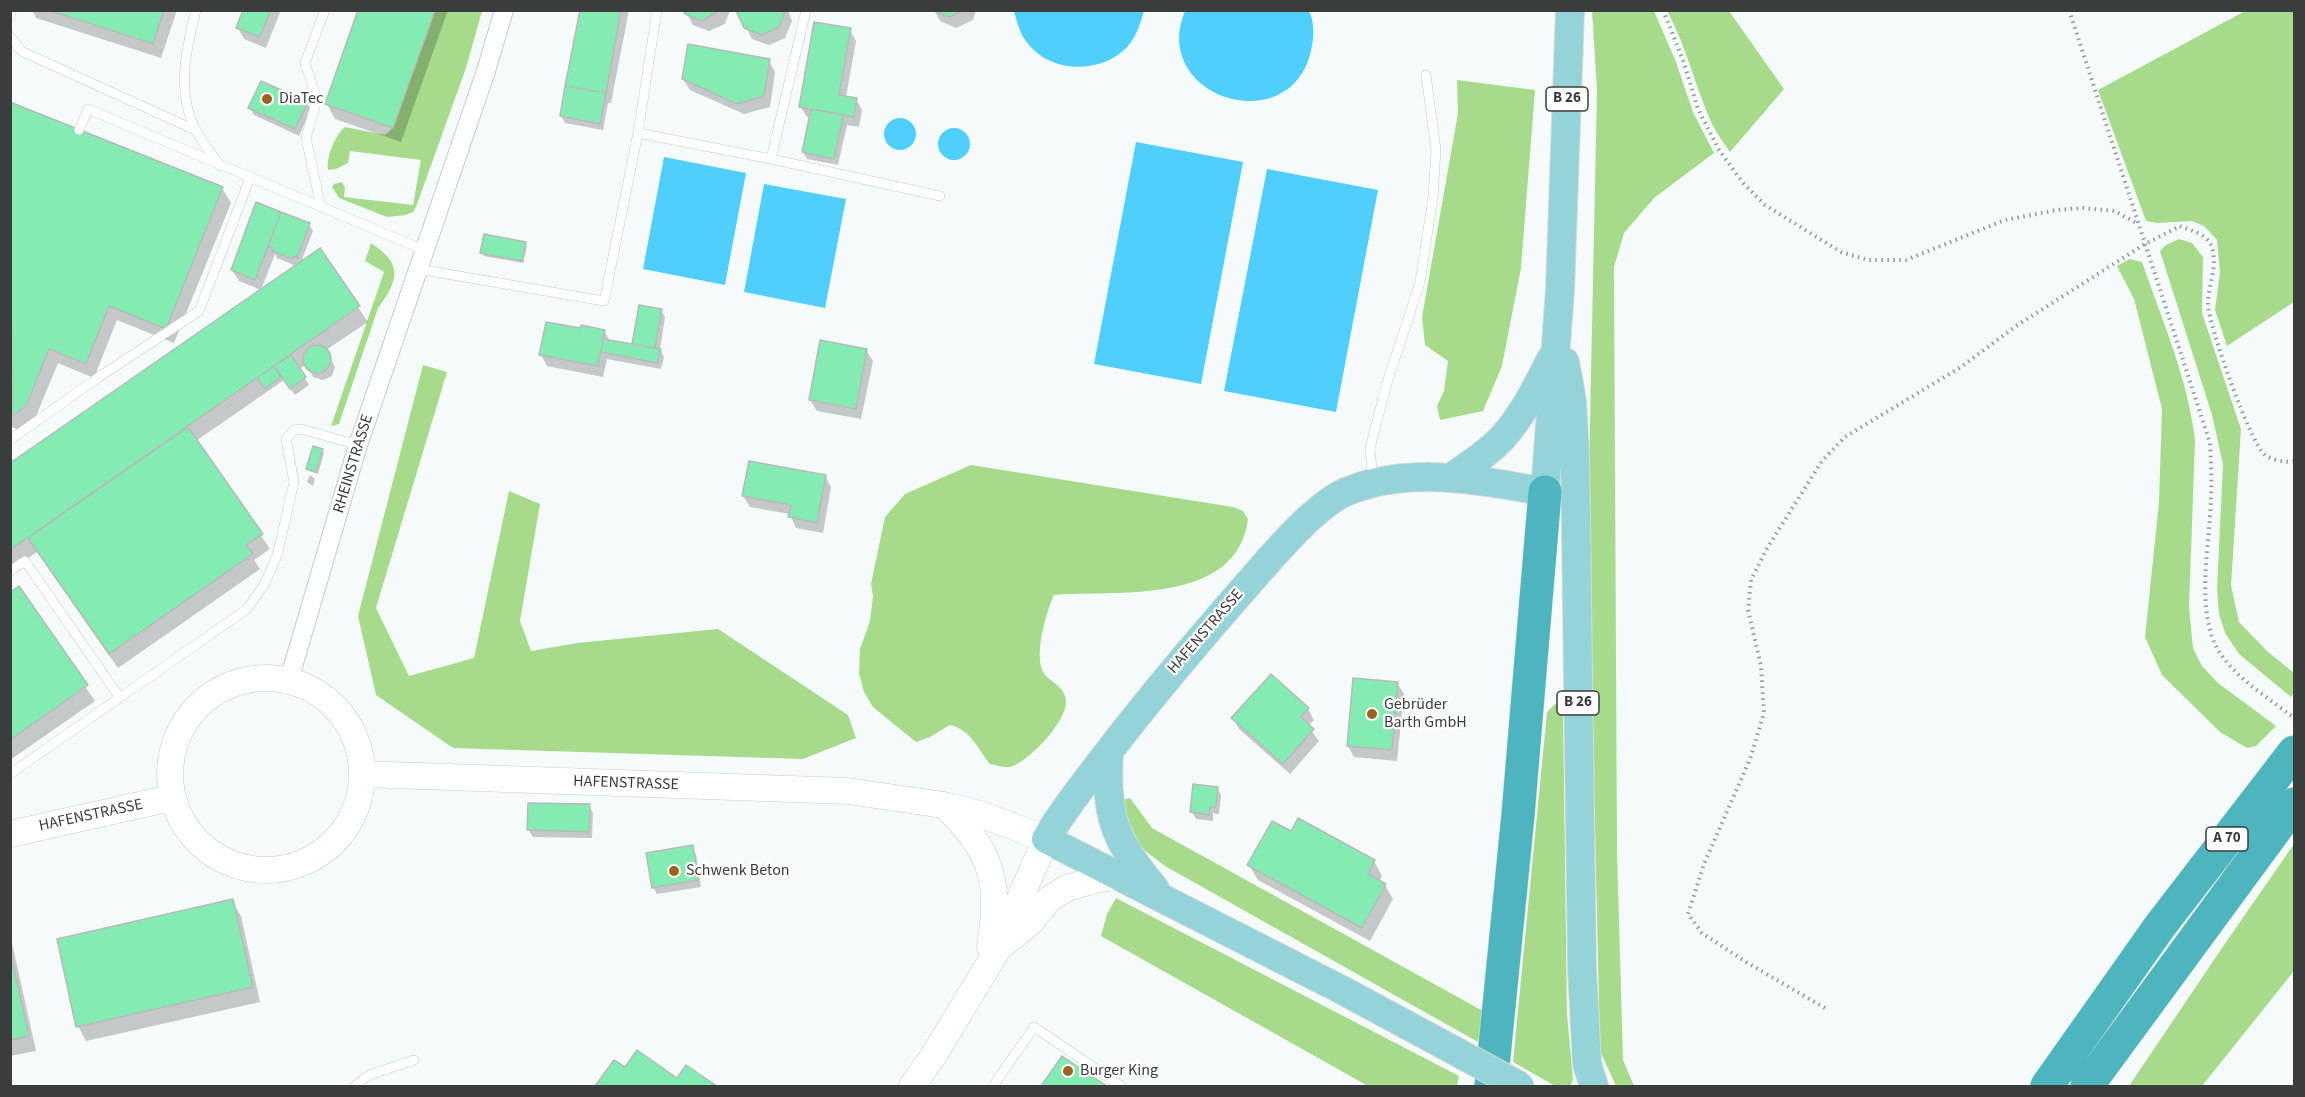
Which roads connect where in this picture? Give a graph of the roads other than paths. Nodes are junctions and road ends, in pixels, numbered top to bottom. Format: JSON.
{"nodes":[{"id":1,"x":12,"y":10,"type":"edge"},
{"id":2,"x":196,"y":10,"type":"edge"},
{"id":3,"x":325,"y":10,"type":"edge"},
{"id":4,"x":504,"y":10,"type":"edge"},
{"id":5,"x":657,"y":10,"type":"edge"},
{"id":6,"x":806,"y":10,"type":"edge"},
{"id":7,"x":1570,"y":10,"type":"edge"},
{"id":8,"x":10,"y":16,"type":"edge"},
{"id":9,"x":10,"y":36,"type":"edge"},
{"id":10,"x":1426,"y":75,"type":"dead end"},
{"id":11,"x":80,"y":130,"type":"dead end"},
{"id":12,"x":195,"y":130,"type":"junction"},
{"id":13,"x":638,"y":133,"type":"junction"},
{"id":14,"x":771,"y":159,"type":"junction"},
{"id":15,"x":220,"y":166,"type":"junction"},
{"id":16,"x":250,"y":178,"type":"junction"},
{"id":17,"x":940,"y":196,"type":"dead end"},
{"id":18,"x":321,"y":207,"type":"junction"},
{"id":19,"x":424,"y":250,"type":"junction"},
{"id":20,"x":418,"y":269,"type":"junction"},
{"id":21,"x":1558,"y":320,"type":"junction"},
{"id":22,"x":1556,"y":350,"type":"junction"},
{"id":23,"x":10,"y":440,"type":"edge"},
{"id":24,"x":358,"y":445,"type":"junction"},
{"id":25,"x":1452,"y":477,"type":"junction"},
{"id":26,"x":1373,"y":482,"type":"junction"},
{"id":27,"x":1545,"y":492,"type":"junction"},
{"id":28,"x":10,"y":571,"type":"edge"},
{"id":29,"x":289,"y":680,"type":"junction"},
{"id":30,"x":120,"y":698,"type":"junction"},
{"id":31,"x":1109,"y":752,"type":"junction"},
{"id":32,"x":2295,"y":752,"type":"edge"},
{"id":33,"x":10,"y":774,"type":"edge"},
{"id":34,"x":363,"y":774,"type":"junction"},
{"id":35,"x":171,"y":798,"type":"junction"},
{"id":36,"x":2295,"y":804,"type":"edge"},
{"id":37,"x":943,"y":805,"type":"junction"},
{"id":38,"x":10,"y":834,"type":"edge"},
{"id":39,"x":1046,"y":839,"type":"junction"},
{"id":40,"x":1122,"y":876,"type":"junction"},
{"id":41,"x":1160,"y":896,"type":"junction"},
{"id":42,"x":992,"y":959,"type":"junction"},
{"id":43,"x":414,"y":1060,"type":"dead end"},
{"id":44,"x":355,"y":1086,"type":"edge"},
{"id":45,"x":912,"y":1086,"type":"edge"},
{"id":46,"x":993,"y":1086,"type":"edge"},
{"id":47,"x":1121,"y":1086,"type":"edge"},
{"id":48,"x":1491,"y":1086,"type":"edge"},
{"id":49,"x":1520,"y":1086,"type":"edge"},
{"id":50,"x":1594,"y":1086,"type":"edge"},
{"id":51,"x":2047,"y":1086,"type":"edge"},
{"id":52,"x":2087,"y":1086,"type":"edge"}],
"edges":[{"from":1,"to":8,"type":"lane"},
{"from":2,"to":12,"type":"lane"},
{"from":3,"to":18,"type":"lane"},
{"from":4,"to":19,"type":"street","name":"RHEINSTRASSE"},
{"from":5,"to":13,"type":"lane"},
{"from":6,"to":14,"type":"lane"},
{"from":7,"to":21,"type":"main road","number":"B 26"},
{"from":9,"to":12,"type":"lane"},
{"from":10,"to":26,"type":"lane"},
{"from":11,"to":15,"type":"lane"},
{"from":12,"to":15,"type":"lane"},
{"from":13,"to":14,"type":"lane"},
{"from":13,"to":20,"type":"lane"},
{"from":14,"to":17,"type":"lane"},
{"from":15,"to":16,"type":"lane"},
{"from":16,"to":18,"type":"lane"},
{"from":16,"to":23,"type":"lane"},
{"from":18,"to":19,"type":"lane"},
{"from":19,"to":20,"type":"street","name":"RHEINSTRASSE"},
{"from":20,"to":24,"type":"street","name":"RHEINSTRASSE"},
{"from":21,"to":22,"type":"main road","number":"B 26"},
{"from":21,"to":50,"type":"main road","number":"B 26"},
{"from":22,"to":25,"type":"main road"},
{"from":22,"to":27,"type":"main road","number":"B 26"},
{"from":24,"to":29,"type":"street","name":"RHEINSTRASSE"},
{"from":24,"to":30,"type":"lane"},
{"from":25,"to":26,"type":"main road","name":"HAFENSTRASSE"},
{"from":25,"to":27,"type":"main road","name":"HAFENSTRASSE"},
{"from":26,"to":31,"type":"main road","name":"HAFENSTRASSE"},
{"from":27,"to":48,"type":"highway"},
{"from":28,"to":30,"type":"lane"},
{"from":29,"to":34,"type":"street"},
{"from":29,"to":35,"type":"street"},
{"from":30,"to":33,"type":"lane"},
{"from":31,"to":39,"type":"main road","name":"HAFENSTRASSE"},
{"from":31,"to":41,"type":"main road"},
{"from":32,"to":51,"type":"highway","number":"A 70"},
{"from":34,"to":35,"type":"street"},
{"from":34,"to":37,"type":"street","name":"HAFENSTRASSE"},
{"from":35,"to":38,"type":"street","name":"HAFENSTRASSE"},
{"from":36,"to":52,"type":"highway","number":"A 70"},
{"from":37,"to":39,"type":"street","name":"HAFENSTRASSE"},
{"from":37,"to":42,"type":"street"},
{"from":39,"to":40,"type":"main road"},
{"from":39,"to":42,"type":"street"},
{"from":40,"to":41,"type":"main road"},
{"from":40,"to":42,"type":"street"},
{"from":41,"to":49,"type":"main road","bridge":true},
{"from":42,"to":45,"type":"street"},
{"from":43,"to":44,"type":"lane"},
{"from":46,"to":47,"type":"lane"}]}
